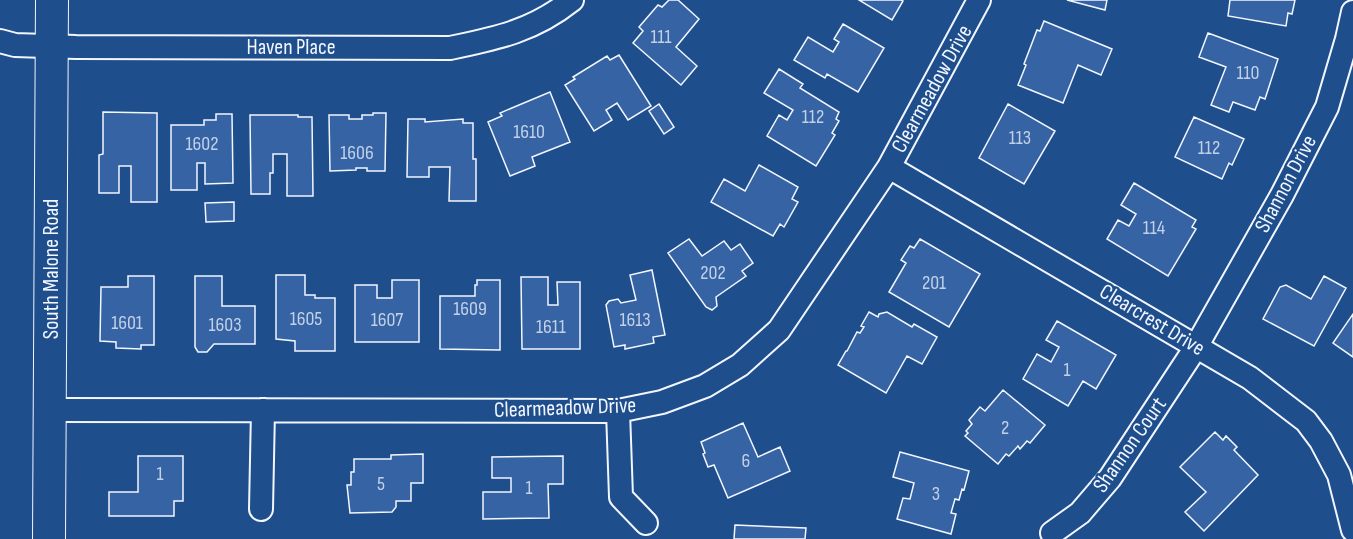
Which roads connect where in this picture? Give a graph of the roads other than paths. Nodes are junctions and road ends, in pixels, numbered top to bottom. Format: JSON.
{"nodes":[{"id":1,"x":52,"y":0,"type":"edge"},
{"id":2,"x":572,"y":0,"type":"edge"},
{"id":3,"x":979,"y":0,"type":"edge"},
{"id":4,"x":1353,"y":12,"type":"edge"},
{"id":5,"x":0,"y":41,"type":"edge"},
{"id":6,"x":52,"y":46,"type":"junction"},
{"id":7,"x":889,"y":167,"type":"junction"},
{"id":8,"x":1196,"y":346,"type":"junction"},
{"id":9,"x":50,"y":410,"type":"junction"},
{"id":10,"x":263,"y":410,"type":"junction"},
{"id":11,"x":618,"y":411,"type":"junction"},
{"id":12,"x":261,"y":509,"type":"dead end"},
{"id":13,"x":646,"y":523,"type":"dead end"},
{"id":14,"x":1353,"y":530,"type":"edge"},
{"id":15,"x":1052,"y":532,"type":"dead end"},
{"id":16,"x":50,"y":539,"type":"edge"}],
"edges":[{"from":1,"to":6,"type":"street","name":"South Malone Road"},
{"from":2,"to":6,"type":"street","name":"Haven Place"},
{"from":3,"to":7,"type":"street","name":"Clearmeadow Drive"},
{"from":4,"to":8,"type":"street","name":"Shannon Drive"},
{"from":5,"to":6,"type":"street","name":"Haven Place"},
{"from":6,"to":9,"type":"street","name":"South Malone Road"},
{"from":7,"to":8,"type":"street","name":"Clearcrest Drive"},
{"from":7,"to":11,"type":"street","name":"Clearmeadow Drive"},
{"from":8,"to":14,"type":"street","name":"Clearcrest Drive"},
{"from":8,"to":15,"type":"street","name":"Shannon Court"},
{"from":9,"to":10,"type":"street","name":"Clearmeadow Drive"},
{"from":9,"to":16,"type":"street","name":"South Malone Road"},
{"from":10,"to":11,"type":"street","name":"Clearmeadow Drive"},
{"from":10,"to":12,"type":"street"},
{"from":11,"to":13,"type":"street"}]}
